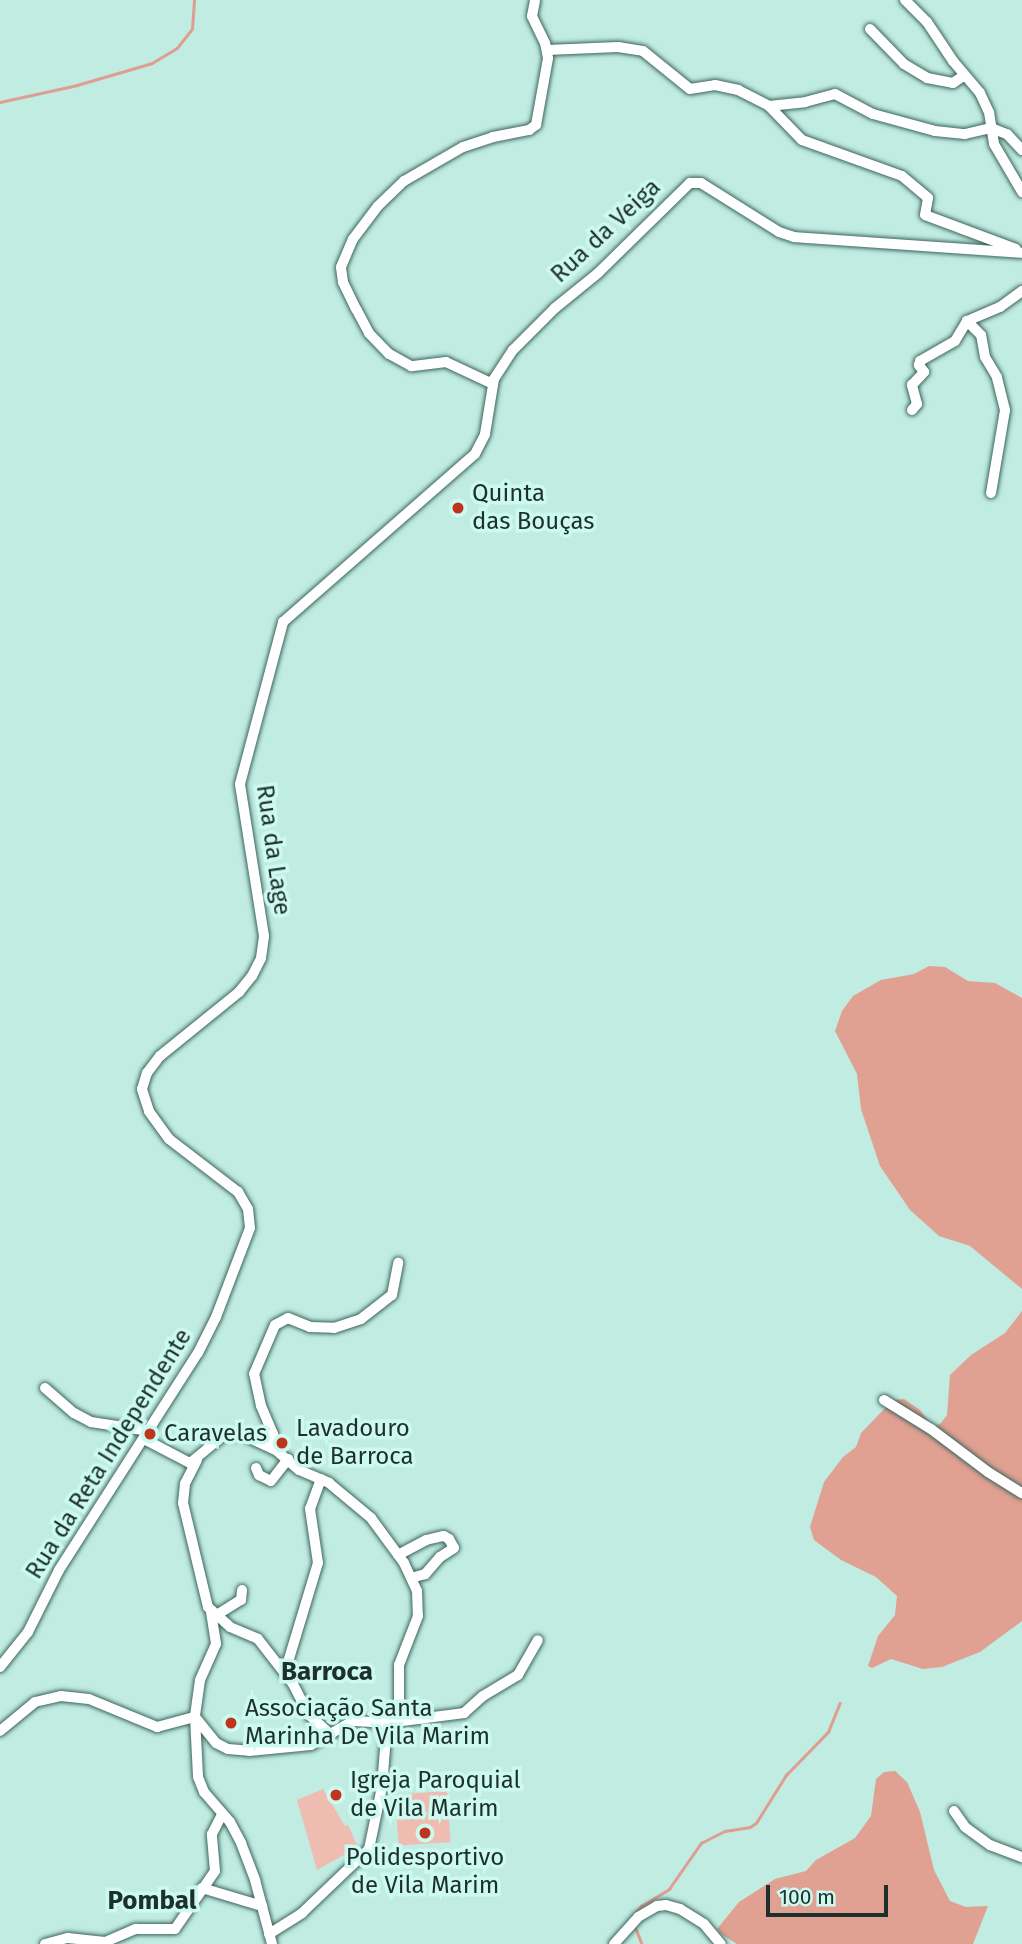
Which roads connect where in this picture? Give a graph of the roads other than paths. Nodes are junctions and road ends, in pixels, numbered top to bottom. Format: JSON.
{"nodes":[{"id":1,"x":535,"y":0,"type":"edge"},
{"id":2,"x":905,"y":0,"type":"edge"},
{"id":3,"x":870,"y":29,"type":"dead end"},
{"id":4,"x":547,"y":50,"type":"junction"},
{"id":5,"x":965,"y":75,"type":"junction"},
{"id":6,"x":769,"y":106,"type":"junction"},
{"id":7,"x":991,"y":128,"type":"junction"},
{"id":8,"x":1022,"y":150,"type":"edge"},
{"id":9,"x":1022,"y":192,"type":"edge"},
{"id":10,"x":1022,"y":252,"type":"edge"},
{"id":11,"x":1022,"y":291,"type":"edge"},
{"id":12,"x":967,"y":321,"type":"junction"},
{"id":13,"x":492,"y":384,"type":"junction"},
{"id":14,"x":912,"y":410,"type":"dead end"},
{"id":15,"x":990,"y":493,"type":"dead end"},
{"id":16,"x":398,"y":1263,"type":"dead end"},
{"id":17,"x":216,"y":1317,"type":"joint"},
{"id":18,"x":45,"y":1388,"type":"dead end"},
{"id":19,"x":884,"y":1400,"type":"dead end"},
{"id":20,"x":147,"y":1435,"type":"junction"},
{"id":21,"x":274,"y":1449,"type":"junction"},
{"id":22,"x":198,"y":1457,"type":"junction"},
{"id":23,"x":288,"y":1459,"type":"junction"},
{"id":24,"x":256,"y":1468,"type":"dead end"},
{"id":25,"x":321,"y":1479,"type":"junction"},
{"id":26,"x":1022,"y":1493,"type":"edge"},
{"id":27,"x":398,"y":1555,"type":"junction"},
{"id":28,"x":412,"y":1578,"type":"junction"},
{"id":29,"x":242,"y":1590,"type":"dead end"},
{"id":30,"x":213,"y":1614,"type":"junction"},
{"id":31,"x":538,"y":1640,"type":"dead end"},
{"id":32,"x":0,"y":1667,"type":"edge"},
{"id":33,"x":285,"y":1672,"type":"junction"},
{"id":34,"x":195,"y":1717,"type":"junction"},
{"id":35,"x":393,"y":1722,"type":"junction"},
{"id":36,"x":0,"y":1731,"type":"edge"},
{"id":37,"x":331,"y":1735,"type":"junction"},
{"id":38,"x":954,"y":1811,"type":"dead end"},
{"id":39,"x":222,"y":1814,"type":"junction"},
{"id":40,"x":1022,"y":1857,"type":"edge"},
{"id":41,"x":202,"y":1888,"type":"junction"},
{"id":42,"x":262,"y":1906,"type":"junction"},
{"id":43,"x":131,"y":1931,"type":"junction"},
{"id":44,"x":270,"y":1939,"type":"edge"},
{"id":45,"x":45,"y":1944,"type":"edge"},
{"id":46,"x":129,"y":1944,"type":"edge"},
{"id":47,"x":614,"y":1944,"type":"edge"},
{"id":48,"x":721,"y":1944,"type":"edge"}],
"edges":[{"from":1,"to":4,"type":"street"},
{"from":2,"to":5,"type":"street"},
{"from":3,"to":5,"type":"street"},
{"from":4,"to":6,"type":"street"},
{"from":4,"to":13,"type":"street"},
{"from":5,"to":7,"type":"street"},
{"from":6,"to":7,"type":"street"},
{"from":6,"to":10,"type":"street"},
{"from":7,"to":8,"type":"street"},
{"from":7,"to":9,"type":"street"},
{"from":10,"to":13,"type":"street","name":"Rua da Veiga"},
{"from":11,"to":12,"type":"street"},
{"from":12,"to":14,"type":"street"},
{"from":12,"to":15,"type":"street"},
{"from":13,"to":17,"type":"street","name":"Rua da Lage"},
{"from":16,"to":21,"type":"street"},
{"from":17,"to":20,"type":"street","name":"Rua da Reta Independente"},
{"from":18,"to":20,"type":"street"},
{"from":19,"to":26,"type":"street"},
{"from":20,"to":22,"type":"street"},
{"from":20,"to":32,"type":"street","name":"Rua da Reta Independente"},
{"from":21,"to":22,"type":"street"},
{"from":21,"to":23,"type":"street"},
{"from":22,"to":30,"type":"street"},
{"from":23,"to":24,"type":"street"},
{"from":23,"to":25,"type":"street"},
{"from":25,"to":27,"type":"street"},
{"from":25,"to":33,"type":"street"},
{"from":27,"to":28,"type":"street"},
{"from":27,"to":28,"type":"street"},
{"from":28,"to":35,"type":"street"},
{"from":29,"to":30,"type":"street"},
{"from":30,"to":33,"type":"street"},
{"from":30,"to":34,"type":"street"},
{"from":31,"to":35,"type":"street"},
{"from":33,"to":37,"type":"street"},
{"from":34,"to":36,"type":"street"},
{"from":34,"to":37,"type":"street"},
{"from":34,"to":39,"type":"street"},
{"from":35,"to":37,"type":"street"},
{"from":35,"to":44,"type":"street"},
{"from":38,"to":40,"type":"street"},
{"from":39,"to":41,"type":"street"},
{"from":39,"to":42,"type":"street"},
{"from":41,"to":42,"type":"street"},
{"from":41,"to":43,"type":"street"},
{"from":42,"to":44,"type":"street"},
{"from":43,"to":45,"type":"street"},
{"from":43,"to":46,"type":"street"},
{"from":47,"to":48,"type":"street"}]}
